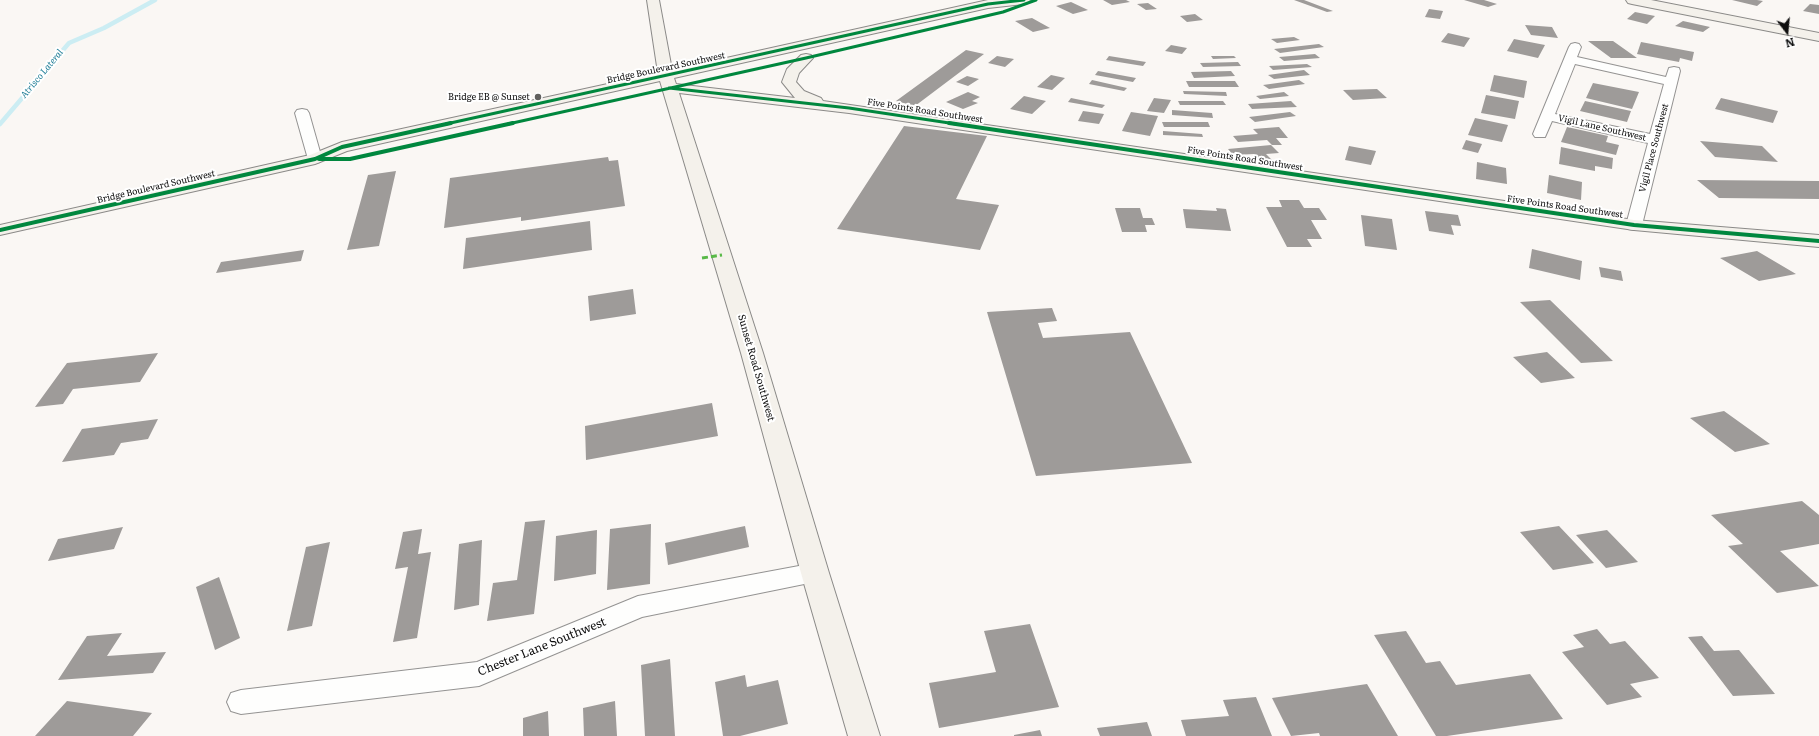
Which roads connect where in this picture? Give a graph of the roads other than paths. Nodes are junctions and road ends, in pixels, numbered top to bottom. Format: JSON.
{"nodes":[{"id":1,"x":652,"y":0,"type":"edge"},
{"id":2,"x":1024,"y":0,"type":"edge"},
{"id":3,"x":1036,"y":0,"type":"edge"},
{"id":4,"x":1632,"y":0,"type":"edge"},
{"id":5,"x":1819,"y":37,"type":"edge"},
{"id":6,"x":806,"y":58,"type":"junction"},
{"id":7,"x":1673,"y":77,"type":"joint"},
{"id":8,"x":667,"y":82,"type":"junction"},
{"id":9,"x":822,"y":104,"type":"junction"},
{"id":10,"x":302,"y":113,"type":"dead end"},
{"id":11,"x":1547,"y":116,"type":"junction"},
{"id":12,"x":1540,"y":134,"type":"dead end"},
{"id":13,"x":1656,"y":140,"type":"junction"},
{"id":14,"x":315,"y":159,"type":"junction"},
{"id":15,"x":1634,"y":225,"type":"junction"},
{"id":16,"x":0,"y":230,"type":"edge"},
{"id":17,"x":1817,"y":242,"type":"edge"},
{"id":18,"x":815,"y":573,"type":"junction"},
{"id":19,"x":241,"y":702,"type":"dead end"},
{"id":20,"x":864,"y":736,"type":"edge"}],
"edges":[{"from":1,"to":8,"type":"street","name":"Sunset Road Southwest"},
{"from":2,"to":8,"type":"street","name":"Bridge Boulevard Southwest"},
{"from":3,"to":6,"type":"street","name":"Bridge Boulevard Southwest"},
{"from":4,"to":5,"type":"street"},
{"from":6,"to":8,"type":"street","name":"Bridge Boulevard Southwest"},
{"from":6,"to":9,"type":"street"},
{"from":7,"to":11,"type":"street","name":"Vigil Lane Southwest"},
{"from":7,"to":13,"type":"street","name":"Vigil Place Southwest"},
{"from":8,"to":9,"type":"street","name":"Five Points Road Southwest"},
{"from":8,"to":14,"type":"street","name":"Bridge Boulevard Southwest"},
{"from":8,"to":18,"type":"street","name":"Sunset Road Southwest"},
{"from":9,"to":15,"type":"street","name":"Five Points Road Southwest"},
{"from":10,"to":14,"type":"street"},
{"from":11,"to":12,"type":"street","name":"Vigil Lane Southwest"},
{"from":11,"to":13,"type":"street","name":"Vigil Lane Southwest"},
{"from":13,"to":15,"type":"street","name":"Vigil Place Southwest"},
{"from":14,"to":16,"type":"street","name":"Bridge Boulevard Southwest"},
{"from":15,"to":17,"type":"street","name":"Five Points Road Southwest"},
{"from":18,"to":19,"type":"street","name":"Chester Lane Southwest"},
{"from":18,"to":20,"type":"street","name":"Sunset Road Southwest"}]}
